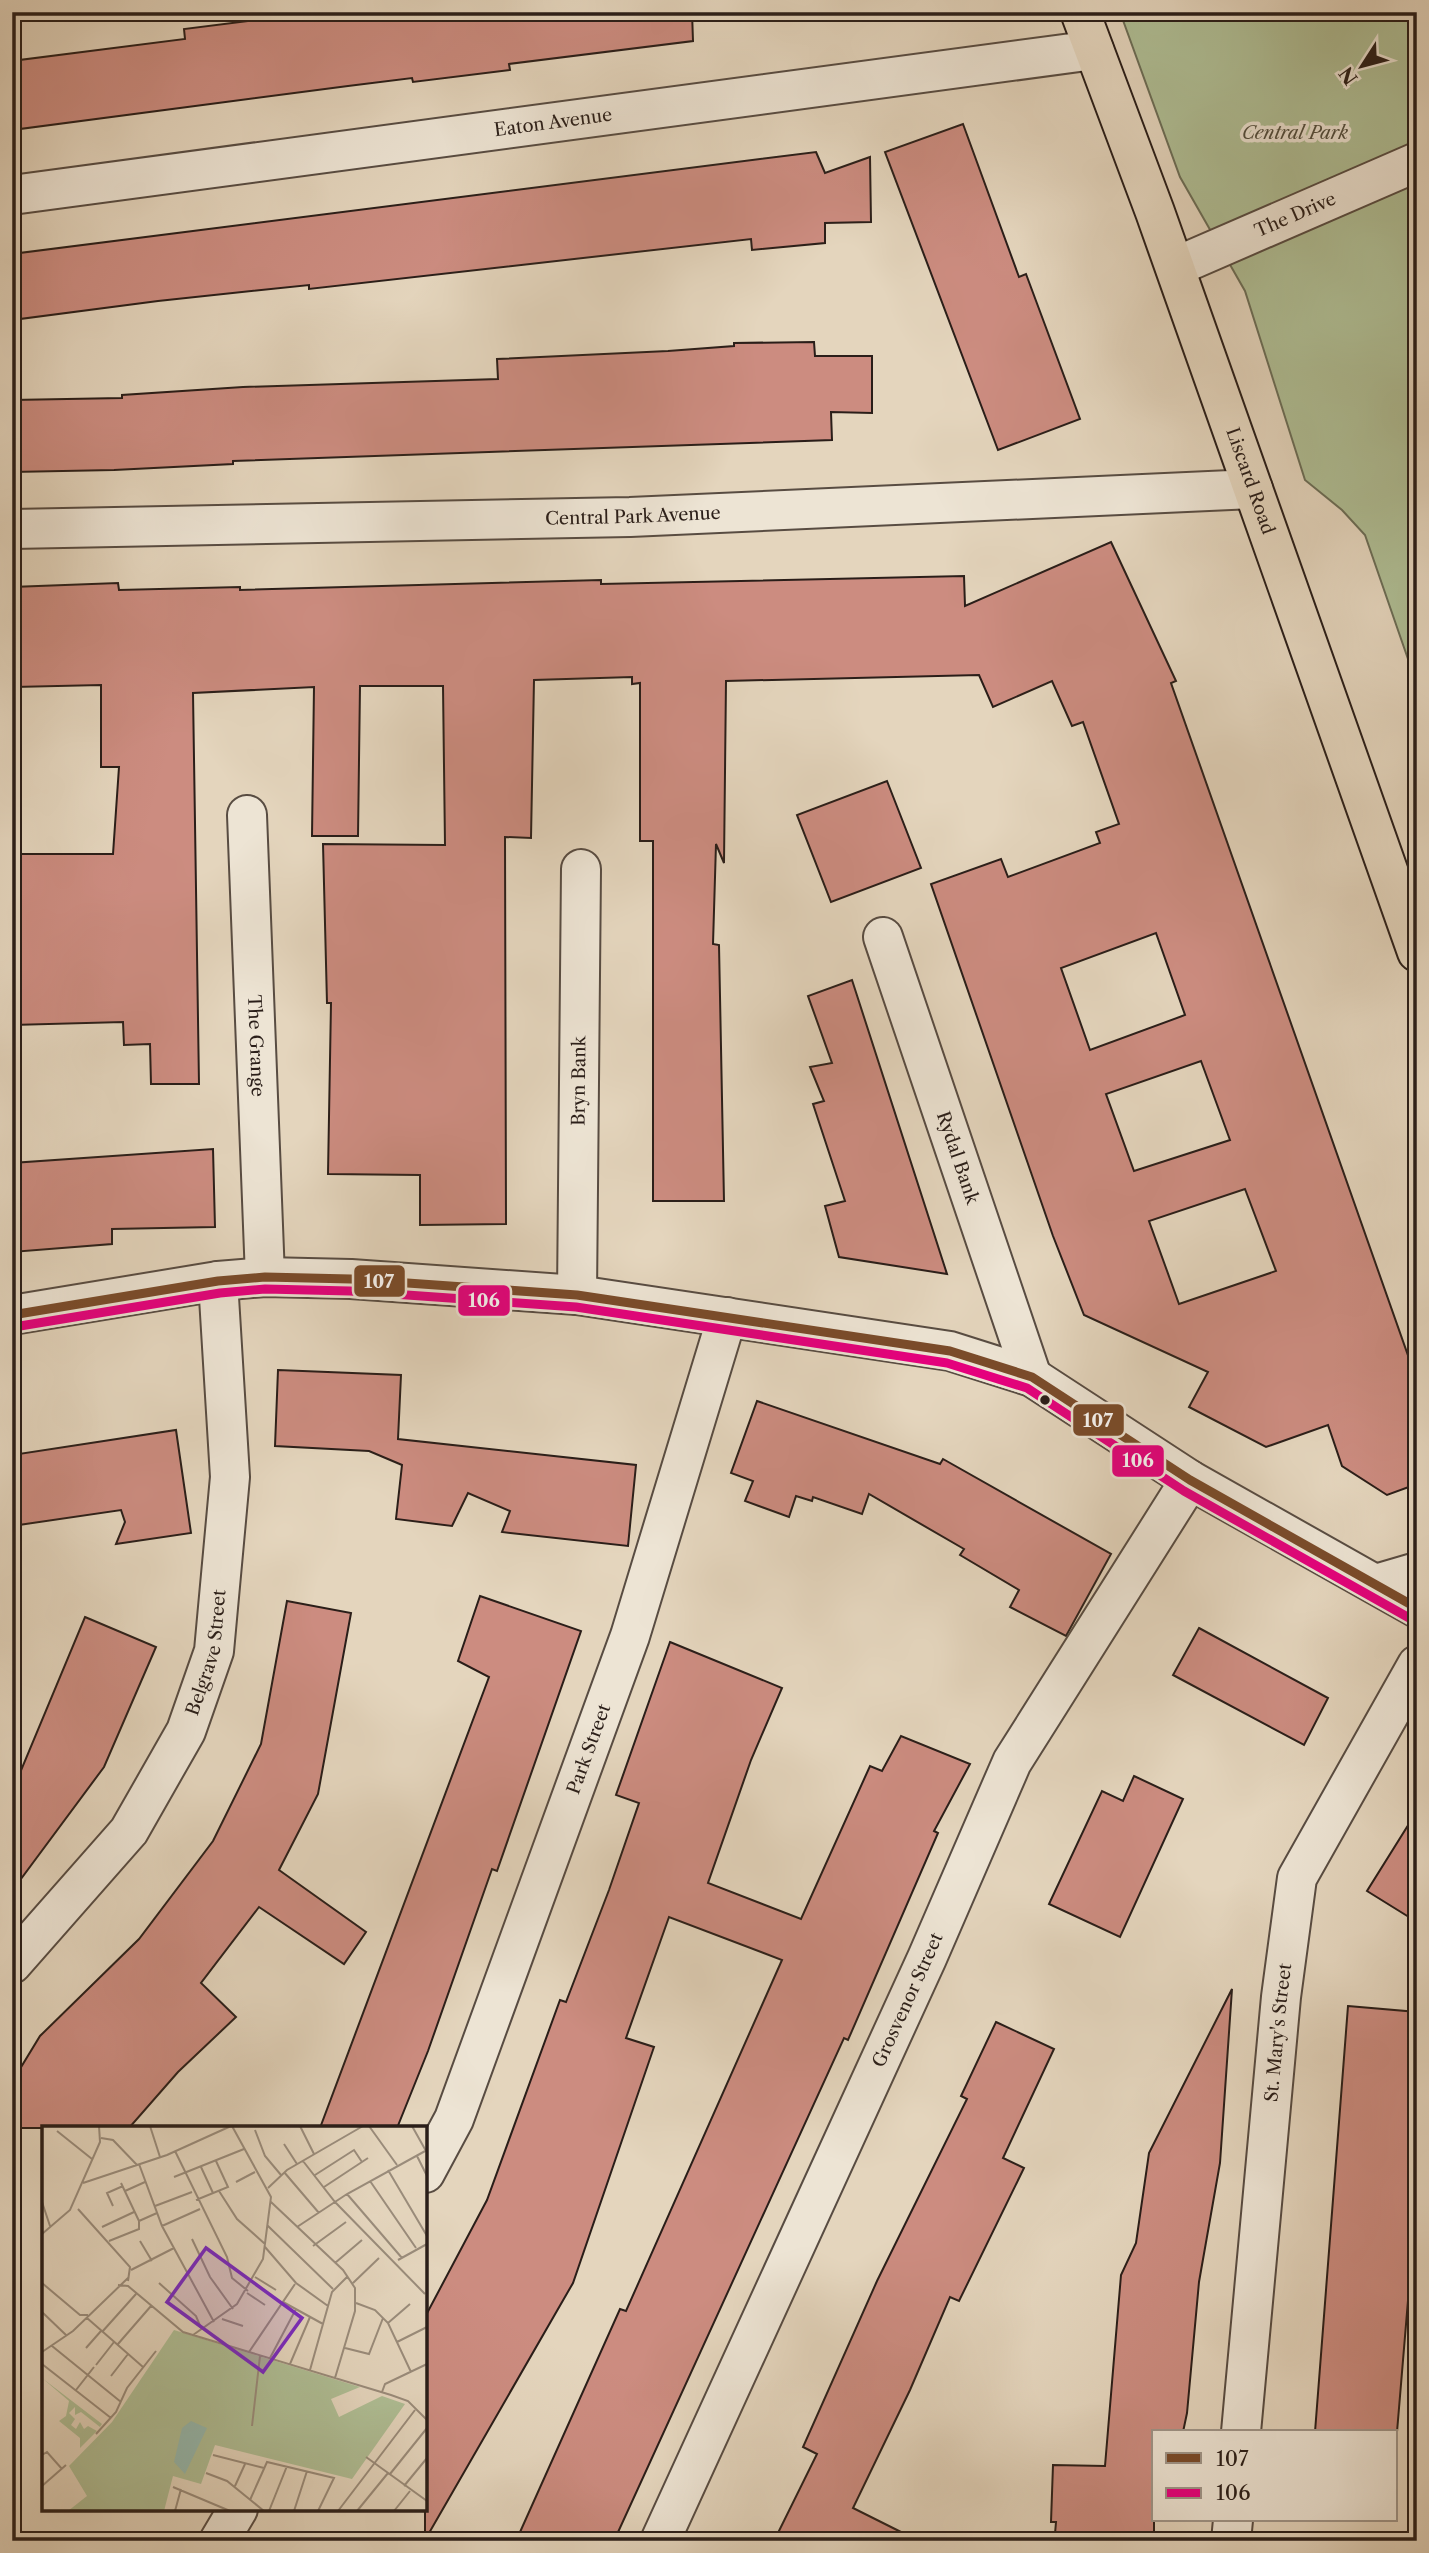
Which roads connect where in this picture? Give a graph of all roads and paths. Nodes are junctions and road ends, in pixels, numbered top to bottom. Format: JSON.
{"nodes":[{"id":1,"x":1080,"y":12,"type":"edge"},
{"id":2,"x":1094,"y":50,"type":"junction"},
{"id":3,"x":1417,"y":162,"type":"edge"},
{"id":4,"x":12,"y":195,"type":"edge"},
{"id":5,"x":1175,"y":267,"type":"junction"},
{"id":6,"x":1253,"y":489,"type":"junction"},
{"id":7,"x":12,"y":529,"type":"edge"},
{"id":8,"x":247,"y":815,"type":"dead end"},
{"id":9,"x":581,"y":869,"type":"dead end"},
{"id":10,"x":883,"y":937,"type":"dead end"},
{"id":11,"x":1417,"y":952,"type":"edge"},
{"id":12,"x":265,"y":1277,"type":"junction"},
{"id":13,"x":218,"y":1281,"type":"junction"},
{"id":14,"x":577,"y":1295,"type":"junction"},
{"id":15,"x":12,"y":1315,"type":"edge"},
{"id":16,"x":727,"y":1317,"type":"junction"},
{"id":17,"x":1032,"y":1377,"type":"junction"},
{"id":18,"x":1190,"y":1480,"type":"junction"},
{"id":19,"x":1417,"y":1572,"type":"edge"},
{"id":20,"x":1376,"y":1584,"type":"junction"},
{"id":21,"x":1417,"y":1608,"type":"edge"},
{"id":22,"x":1417,"y":1665,"type":"edge"},
{"id":23,"x":12,"y":1964,"type":"edge"},
{"id":24,"x":427,"y":2169,"type":"edge"},
{"id":25,"x":1241,"y":2430,"type":"edge"},
{"id":26,"x":238,"y":2511,"type":"edge"},
{"id":27,"x":1233,"y":2522,"type":"edge"},
{"id":28,"x":219,"y":2541,"type":"edge"},
{"id":29,"x":660,"y":2541,"type":"edge"},
{"id":30,"x":1231,"y":2541,"type":"edge"}],
"edges":[{"from":1,"to":2,"type":"main road","name":"Liscard Road"},
{"from":2,"to":4,"type":"street","name":"Eaton Avenue"},
{"from":2,"to":5,"type":"main road","name":"Liscard Road"},
{"from":3,"to":5,"type":"street","name":"The Drive"},
{"from":5,"to":6,"type":"main road","name":"Liscard Road"},
{"from":6,"to":7,"type":"street","name":"Central Park Avenue"},
{"from":6,"to":11,"type":"main road","name":"Liscard Road"},
{"from":8,"to":12,"type":"street","name":"The Grange"},
{"from":9,"to":14,"type":"street","name":"Bryn Bank"},
{"from":10,"to":17,"type":"street","name":"Rydal Bank"},
{"from":12,"to":13,"type":"street"},
{"from":12,"to":14,"type":"street"},
{"from":13,"to":15,"type":"street"},
{"from":13,"to":23,"type":"street","name":"Belgrave Street"},
{"from":14,"to":16,"type":"street"},
{"from":16,"to":17,"type":"street"},
{"from":16,"to":24,"type":"street","name":"Park Street"},
{"from":17,"to":18,"type":"street"},
{"from":18,"to":20,"type":"street"},
{"from":18,"to":29,"type":"street","name":"Grosvenor Street"},
{"from":19,"to":20,"type":"street"},
{"from":20,"to":21,"type":"street"},
{"from":22,"to":25,"type":"street","name":"St. Mary's Street"},
{"from":26,"to":28,"type":"street"},
{"from":27,"to":30,"type":"street"}]}
